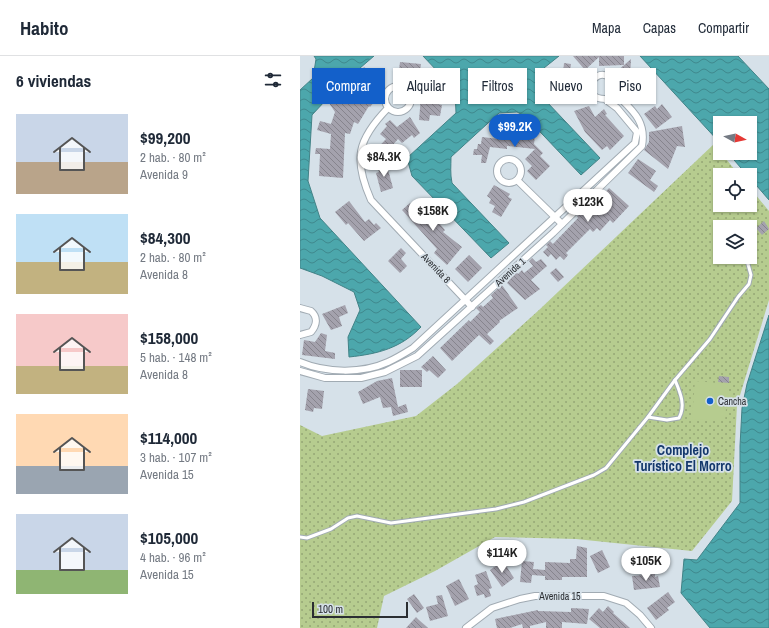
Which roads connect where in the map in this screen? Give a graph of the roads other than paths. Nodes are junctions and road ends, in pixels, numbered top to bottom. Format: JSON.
{"nodes":[{"id":1,"x":605,"y":76,"type":"edge"},
{"id":2,"x":605,"y":99,"type":"edge"},
{"id":3,"x":610,"y":104,"type":"edge"},
{"id":4,"x":625,"y":104,"type":"edge"},
{"id":5,"x":388,"y":108,"type":"junction"},
{"id":6,"x":596,"y":179,"type":"junction"},
{"id":7,"x":517,"y":180,"type":"junction"},
{"id":8,"x":602,"y":186,"type":"junction"},
{"id":9,"x":555,"y":216,"type":"junction"},
{"id":10,"x":562,"y":224,"type":"junction"},
{"id":11,"x":518,"y":250,"type":"junction"},
{"id":12,"x":525,"y":258,"type":"junction"},
{"id":13,"x":748,"y":264,"type":"edge"},
{"id":14,"x":466,"y":299,"type":"junction"},
{"id":15,"x":472,"y":307,"type":"junction"},
{"id":16,"x":300,"y":308,"type":"edge"},
{"id":17,"x":300,"y":335,"type":"edge"},
{"id":18,"x":393,"y":359,"type":"junction"},
{"id":19,"x":300,"y":362,"type":"edge"},
{"id":20,"x":396,"y":367,"type":"junction"},
{"id":21,"x":300,"y":371,"type":"edge"},
{"id":22,"x":675,"y":380,"type":"junction"},
{"id":23,"x":648,"y":417,"type":"junction"},
{"id":24,"x":300,"y":537,"type":"edge"},
{"id":25,"x":466,"y":628,"type":"edge"},
{"id":26,"x":651,"y":628,"type":"edge"}],
"edges":[{"from":1,"to":2,"type":"street","name":"Avenida 1"},
{"from":3,"to":6,"type":"street","name":"Avenida 1"},
{"from":4,"to":8,"type":"street","name":"Avenida 1"},
{"from":5,"to":5,"type":"street"},
{"from":5,"to":14,"type":"street","name":"Avenida 8"},
{"from":6,"to":8,"type":"street"},
{"from":6,"to":9,"type":"street","name":"Avenida 1"},
{"from":7,"to":7,"type":"street"},
{"from":7,"to":9,"type":"street"},
{"from":8,"to":10,"type":"street","name":"Avenida 1"},
{"from":9,"to":10,"type":"street"},
{"from":9,"to":11,"type":"street","name":"Avenida 1"},
{"from":10,"to":12,"type":"street","name":"Avenida 1"},
{"from":11,"to":12,"type":"street"},
{"from":11,"to":14,"type":"street","name":"Avenida 1"},
{"from":12,"to":15,"type":"street","name":"Avenida 1"},
{"from":13,"to":22,"type":"lane"},
{"from":14,"to":15,"type":"street","name":"Avenida 8"},
{"from":14,"to":18,"type":"street","name":"Avenida 1"},
{"from":15,"to":20,"type":"street","name":"Avenida 1"},
{"from":16,"to":17,"type":"street"},
{"from":18,"to":19,"type":"street","name":"Avenida 1"},
{"from":18,"to":20,"type":"street"},
{"from":20,"to":21,"type":"street","name":"Avenida 1"},
{"from":22,"to":23,"type":"lane"},
{"from":22,"to":23,"type":"lane"},
{"from":23,"to":24,"type":"lane"},
{"from":25,"to":26,"type":"street","name":"Avenida 15"}]}
